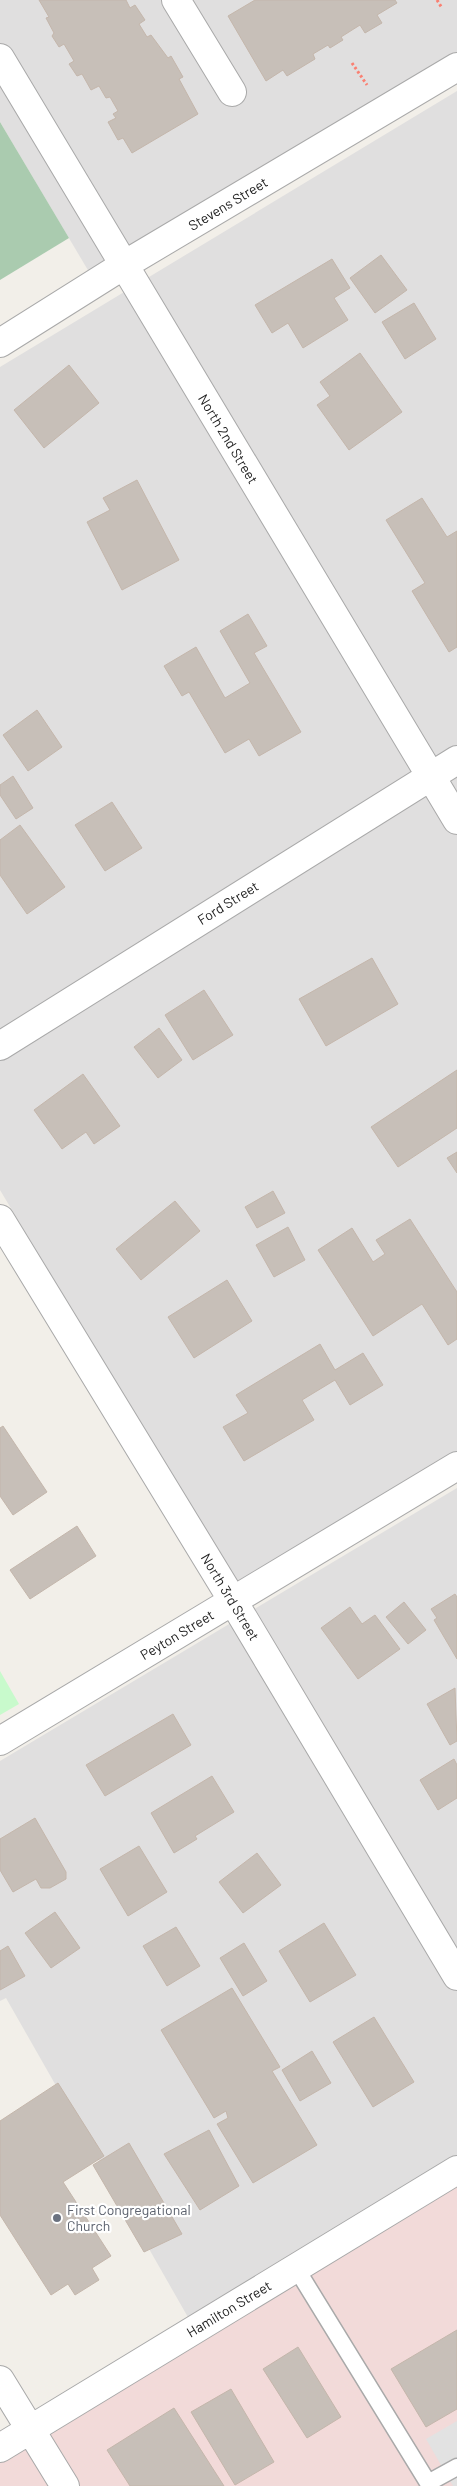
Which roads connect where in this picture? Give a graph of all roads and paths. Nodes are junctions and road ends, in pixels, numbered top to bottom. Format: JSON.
{"nodes":[{"id":1,"x":437,"y":0,"type":"edge"},
{"id":2,"x":181,"y":1,"type":"edge"},
{"id":3,"x":442,"y":8,"type":"dead end"},
{"id":4,"x":0,"y":58,"type":"edge"},
{"id":5,"x":457,"y":67,"type":"edge"},
{"id":6,"x":232,"y":92,"type":"dead end"},
{"id":7,"x":124,"y":265,"type":"junction"},
{"id":8,"x":0,"y":344,"type":"edge"},
{"id":9,"x":457,"y":760,"type":"edge"},
{"id":10,"x":430,"y":776,"type":"junction"},
{"id":11,"x":457,"y":820,"type":"edge"},
{"id":12,"x":0,"y":1046,"type":"edge"},
{"id":13,"x":0,"y":1219,"type":"edge"},
{"id":14,"x":457,"y":1466,"type":"edge"},
{"id":15,"x":233,"y":1601,"type":"junction"},
{"id":16,"x":0,"y":1741,"type":"edge"},
{"id":17,"x":457,"y":1976,"type":"edge"},
{"id":18,"x":457,"y":2170,"type":"edge"},
{"id":19,"x":296,"y":2268,"type":"junction"},
{"id":20,"x":0,"y":2380,"type":"edge"},
{"id":21,"x":30,"y":2430,"type":"junction"},
{"id":22,"x":0,"y":2448,"type":"edge"},
{"id":23,"x":457,"y":2466,"type":"edge"},
{"id":24,"x":429,"y":2485,"type":"edge"},
{"id":25,"x":65,"y":2486,"type":"edge"}],
"edges":[{"from":1,"to":3,"type":"path"},
{"from":2,"to":6,"type":"street"},
{"from":4,"to":7,"type":"street","name":"North 2nd Street"},
{"from":5,"to":7,"type":"street","name":"Stevens Street"},
{"from":7,"to":8,"type":"street","name":"Stevens Street"},
{"from":7,"to":10,"type":"street","name":"North 2nd Street"},
{"from":9,"to":10,"type":"street","name":"Ford Street"},
{"from":10,"to":11,"type":"street","name":"North 2nd Street"},
{"from":10,"to":12,"type":"street","name":"Ford Street"},
{"from":13,"to":15,"type":"street","name":"North 3rd Street"},
{"from":14,"to":15,"type":"street","name":"Peyton Street"},
{"from":15,"to":16,"type":"street","name":"Peyton Street"},
{"from":15,"to":17,"type":"street","name":"North 3rd Street"},
{"from":18,"to":19,"type":"street","name":"Hamilton Street"},
{"from":19,"to":21,"type":"street","name":"Hamilton Street"},
{"from":19,"to":24,"type":"lane"},
{"from":20,"to":21,"type":"street"},
{"from":21,"to":22,"type":"street","name":"Hamilton Street"},
{"from":21,"to":25,"type":"street"},
{"from":23,"to":24,"type":"lane"}]}
